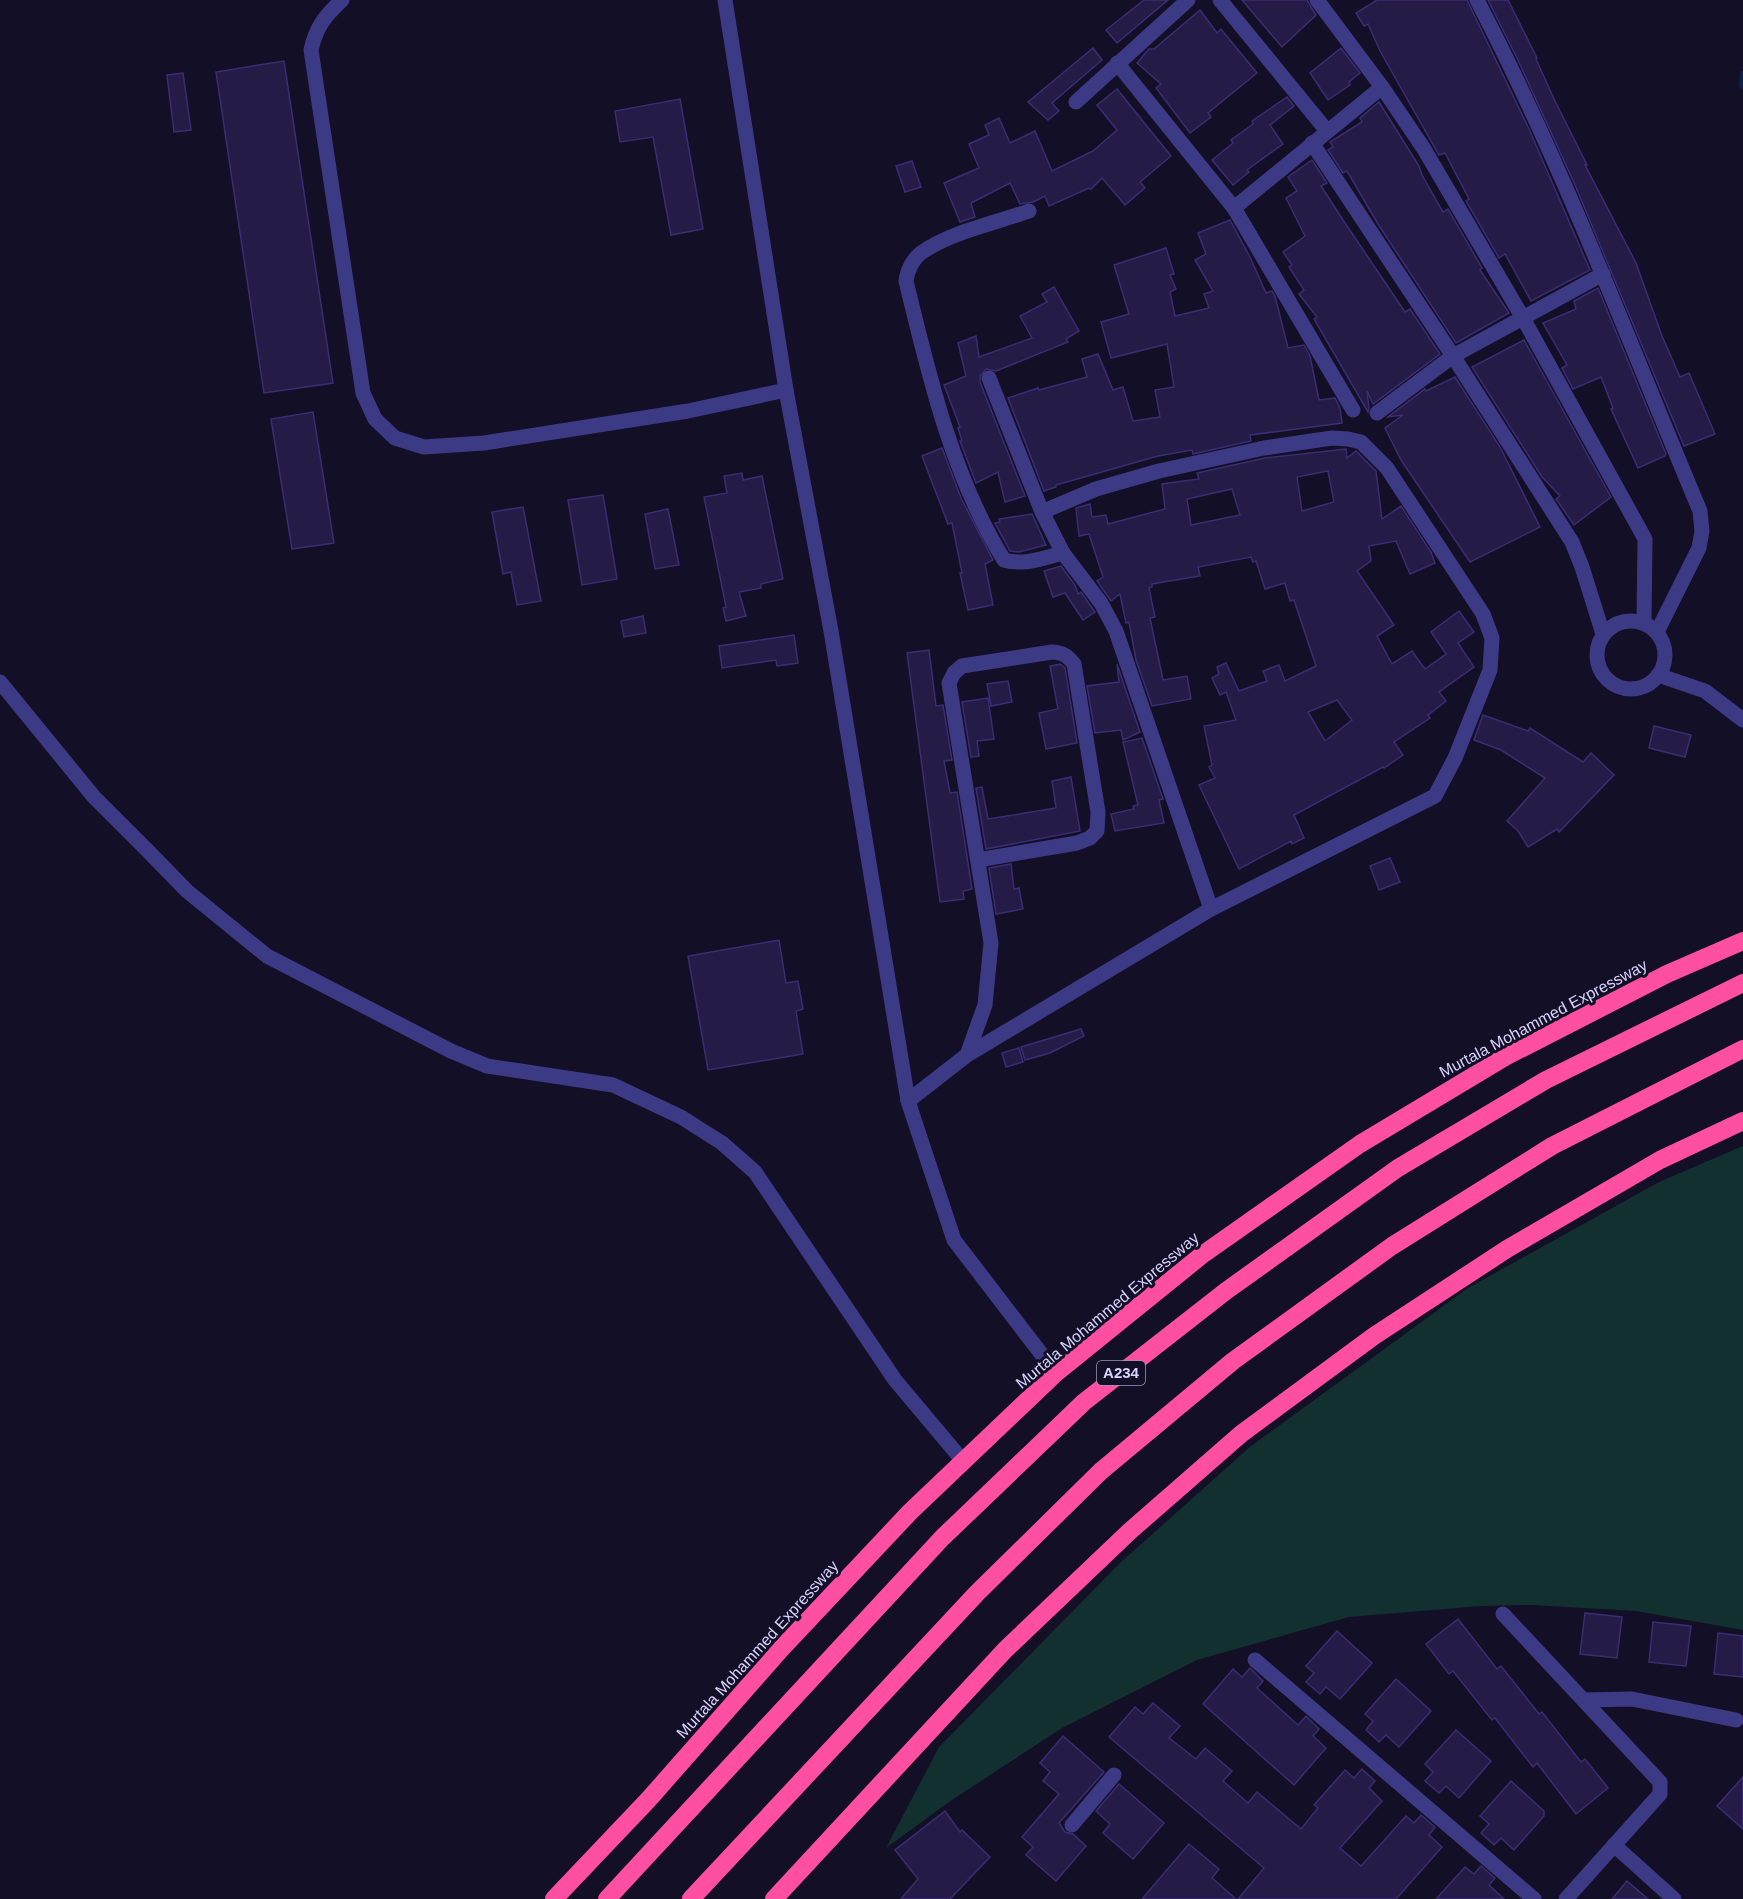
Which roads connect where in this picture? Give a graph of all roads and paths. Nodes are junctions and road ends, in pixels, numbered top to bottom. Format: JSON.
{"nodes":[{"id":1,"x":342,"y":0,"type":"edge"},
{"id":2,"x":725,"y":0,"type":"edge"},
{"id":3,"x":1188,"y":0,"type":"edge"},
{"id":4,"x":1220,"y":0,"type":"edge"},
{"id":5,"x":1317,"y":0,"type":"edge"},
{"id":6,"x":1477,"y":0,"type":"edge"},
{"id":7,"x":1117,"y":63,"type":"junction"},
{"id":8,"x":1382,"y":87,"type":"junction"},
{"id":9,"x":1076,"y":102,"type":"dead end"},
{"id":10,"x":1327,"y":131,"type":"junction"},
{"id":11,"x":1312,"y":143,"type":"junction"},
{"id":12,"x":1234,"y":208,"type":"junction"},
{"id":13,"x":1029,"y":211,"type":"dead end"},
{"id":14,"x":1604,"y":274,"type":"junction"},
{"id":15,"x":1523,"y":318,"type":"junction"},
{"id":16,"x":1453,"y":356,"type":"junction"},
{"id":17,"x":989,"y":378,"type":"dead end"},
{"id":18,"x":786,"y":390,"type":"junction"},
{"id":19,"x":1353,"y":410,"type":"dead end"},
{"id":20,"x":1377,"y":413,"type":"dead end"},
{"id":21,"x":1042,"y":512,"type":"junction"},
{"id":22,"x":1063,"y":553,"type":"junction"},
{"id":23,"x":1650,"y":628,"type":"junction"},
{"id":24,"x":1603,"y":634,"type":"junction"},
{"id":25,"x":1658,"y":675,"type":"junction"},
{"id":26,"x":0,"y":682,"type":"edge"},
{"id":27,"x":1743,"y":720,"type":"edge"},
{"id":28,"x":978,"y":860,"type":"junction"},
{"id":29,"x":1211,"y":909,"type":"junction"},
{"id":30,"x":1743,"y":941,"type":"edge"},
{"id":31,"x":1743,"y":983,"type":"edge"},
{"id":32,"x":1743,"y":1049,"type":"edge"},
{"id":33,"x":967,"y":1055,"type":"junction"},
{"id":34,"x":908,"y":1101,"type":"junction"},
{"id":35,"x":1743,"y":1121,"type":"edge"},
{"id":36,"x":1056,"y":1373,"type":"junction"},
{"id":37,"x":963,"y":1461,"type":"junction"},
{"id":38,"x":1503,"y":1614,"type":"dead end"},
{"id":39,"x":1255,"y":1660,"type":"dead end"},
{"id":40,"x":1584,"y":1700,"type":"junction"},
{"id":41,"x":1736,"y":1720,"type":"dead end"},
{"id":42,"x":1114,"y":1775,"type":"dead end"},
{"id":43,"x":1072,"y":1825,"type":"dead end"},
{"id":44,"x":1614,"y":1845,"type":"junction"},
{"id":45,"x":556,"y":1899,"type":"edge"},
{"id":46,"x":607,"y":1899,"type":"edge"},
{"id":47,"x":691,"y":1899,"type":"edge"},
{"id":48,"x":774,"y":1899,"type":"edge"},
{"id":49,"x":1533,"y":1899,"type":"edge"},
{"id":50,"x":1566,"y":1899,"type":"edge"},
{"id":51,"x":1674,"y":1899,"type":"edge"}],
"edges":[{"from":1,"to":18,"type":"street"},
{"from":2,"to":18,"type":"street"},
{"from":3,"to":7,"type":"street"},
{"from":4,"to":10,"type":"street"},
{"from":5,"to":8,"type":"street"},
{"from":6,"to":14,"type":"street"},
{"from":7,"to":9,"type":"street"},
{"from":7,"to":12,"type":"street"},
{"from":8,"to":10,"type":"street"},
{"from":8,"to":15,"type":"street"},
{"from":10,"to":11,"type":"street"},
{"from":11,"to":12,"type":"street"},
{"from":11,"to":16,"type":"street"},
{"from":12,"to":19,"type":"street"},
{"from":13,"to":22,"type":"street"},
{"from":14,"to":15,"type":"street"},
{"from":14,"to":23,"type":"street"},
{"from":15,"to":16,"type":"street"},
{"from":15,"to":23,"type":"street"},
{"from":16,"to":20,"type":"street"},
{"from":16,"to":24,"type":"street"},
{"from":17,"to":21,"type":"street"},
{"from":18,"to":34,"type":"street"},
{"from":21,"to":22,"type":"street"},
{"from":21,"to":29,"type":"street"},
{"from":22,"to":29,"type":"street"},
{"from":23,"to":24,"type":"street"},
{"from":23,"to":25,"type":"street"},
{"from":24,"to":25,"type":"street"},
{"from":25,"to":27,"type":"street"},
{"from":26,"to":37,"type":"street"},
{"from":28,"to":28,"type":"street"},
{"from":28,"to":33,"type":"street"},
{"from":29,"to":33,"type":"street"},
{"from":30,"to":36,"type":"highway","name":"Murtala Mohammed Expressway"},
{"from":31,"to":46,"type":"highway","number":"A234"},
{"from":32,"to":47,"type":"highway"},
{"from":33,"to":34,"type":"street"},
{"from":34,"to":36,"type":"street"},
{"from":35,"to":48,"type":"highway"},
{"from":36,"to":37,"type":"highway","name":"Murtala Mohammed Expressway"},
{"from":37,"to":45,"type":"highway","name":"Murtala Mohammed Expressway"},
{"from":38,"to":40,"type":"street"},
{"from":39,"to":49,"type":"street"},
{"from":40,"to":41,"type":"street"},
{"from":40,"to":44,"type":"street"},
{"from":42,"to":43,"type":"street"},
{"from":44,"to":50,"type":"street"},
{"from":44,"to":51,"type":"street"}]}
